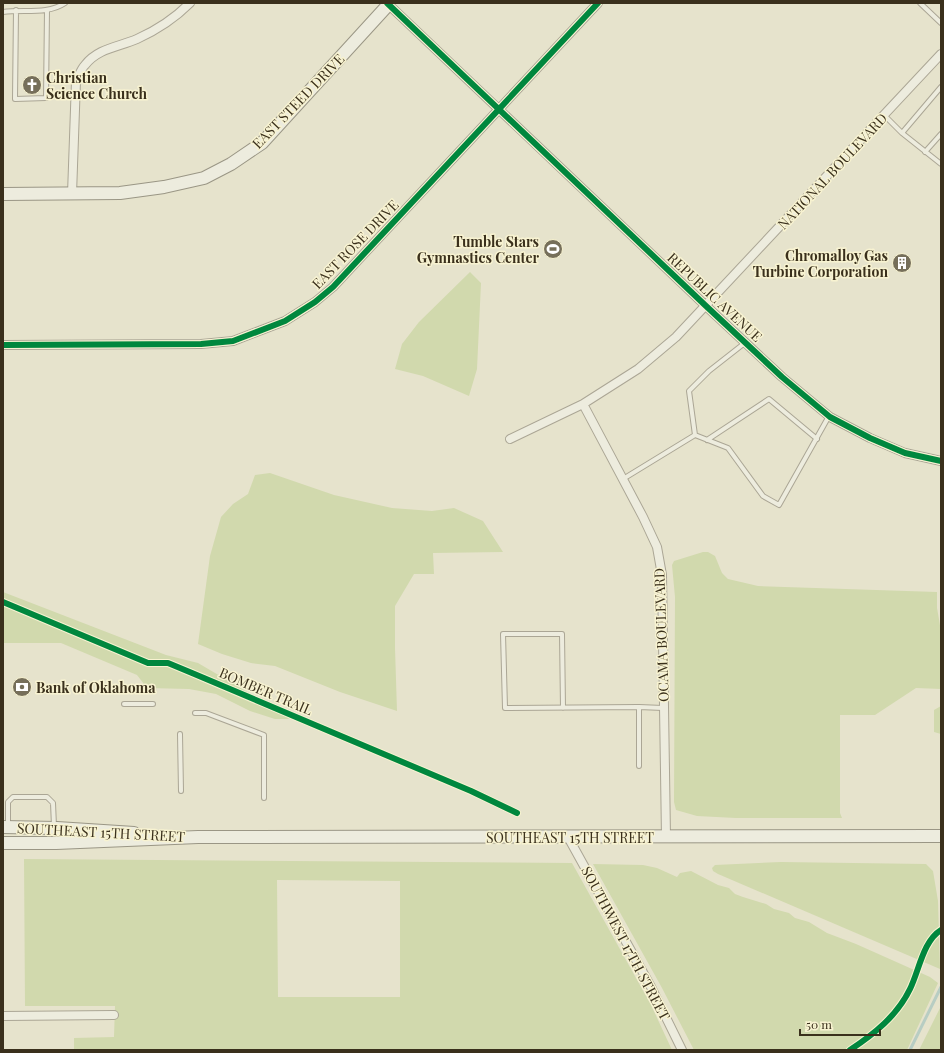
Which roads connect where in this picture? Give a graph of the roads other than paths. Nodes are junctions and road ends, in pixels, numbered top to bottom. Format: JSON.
{"nodes":[{"id":1,"x":65,"y":3,"type":"edge"},
{"id":2,"x":190,"y":3,"type":"edge"},
{"id":3,"x":598,"y":3,"type":"edge"},
{"id":4,"x":920,"y":3,"type":"edge"},
{"id":5,"x":388,"y":4,"type":"edge"},
{"id":6,"x":16,"y":10,"type":"junction"},
{"id":7,"x":47,"y":10,"type":"junction"},
{"id":8,"x":3,"y":12,"type":"edge"},
{"id":9,"x":941,"y":23,"type":"edge"},
{"id":10,"x":941,"y":54,"type":"edge"},
{"id":11,"x":941,"y":87,"type":"edge"},
{"id":12,"x":499,"y":110,"type":"junction"},
{"id":13,"x":884,"y":116,"type":"junction"},
{"id":14,"x":902,"y":133,"type":"junction"},
{"id":15,"x":941,"y":134,"type":"edge"},
{"id":16,"x":925,"y":152,"type":"junction"},
{"id":17,"x":941,"y":164,"type":"edge"},
{"id":18,"x":3,"y":194,"type":"edge"},
{"id":19,"x":72,"y":194,"type":"junction"},
{"id":20,"x":706,"y":306,"type":"junction"},
{"id":21,"x":746,"y":342,"type":"junction"},
{"id":22,"x":3,"y":345,"type":"edge"},
{"id":23,"x":583,"y":404,"type":"junction"},
{"id":24,"x":829,"y":416,"type":"junction"},
{"id":25,"x":695,"y":435,"type":"junction"},
{"id":26,"x":510,"y":439,"type":"dead end"},
{"id":27,"x":817,"y":439,"type":"junction"},
{"id":28,"x":707,"y":440,"type":"junction"},
{"id":29,"x":941,"y":461,"type":"edge"},
{"id":30,"x":623,"y":479,"type":"junction"},
{"id":31,"x":124,"y":704,"type":"dead end"},
{"id":32,"x":153,"y":704,"type":"dead end"},
{"id":33,"x":639,"y":707,"type":"junction"},
{"id":34,"x":564,"y":708,"type":"junction"},
{"id":35,"x":663,"y":708,"type":"junction"},
{"id":36,"x":195,"y":713,"type":"dead end"},
{"id":37,"x":180,"y":734,"type":"dead end"},
{"id":38,"x":639,"y":766,"type":"dead end"},
{"id":39,"x":181,"y":791,"type":"dead end"},
{"id":40,"x":264,"y":798,"type":"dead end"},
{"id":41,"x":6,"y":827,"type":"edge"},
{"id":42,"x":54,"y":828,"type":"junction"},
{"id":43,"x":941,"y":836,"type":"edge"},
{"id":44,"x":198,"y":837,"type":"junction"},
{"id":45,"x":568,"y":837,"type":"junction"},
{"id":46,"x":666,"y":837,"type":"junction"},
{"id":47,"x":3,"y":843,"type":"edge"},
{"id":48,"x":114,"y":1015,"type":"dead end"},
{"id":49,"x":3,"y":1016,"type":"edge"},
{"id":50,"x":682,"y":1050,"type":"edge"}],
"edges":[{"from":1,"to":7,"type":"lane"},
{"from":2,"to":19,"type":"street"},
{"from":3,"to":12,"type":"street","name":"EAST ROSE DRIVE"},
{"from":4,"to":9,"type":"lane"},
{"from":5,"to":12,"type":"street","name":"REPUBLIC AVENUE"},
{"from":5,"to":19,"type":"main road","name":"EAST STEED DRIVE"},
{"from":6,"to":7,"type":"lane"},
{"from":6,"to":7,"type":"lane"},
{"from":6,"to":8,"type":"lane"},
{"from":10,"to":13,"type":"street","name":"NATIONAL BOULEVARD"},
{"from":11,"to":14,"type":"lane"},
{"from":12,"to":20,"type":"street","name":"REPUBLIC AVENUE"},
{"from":12,"to":22,"type":"street","name":"EAST ROSE DRIVE"},
{"from":13,"to":14,"type":"lane"},
{"from":13,"to":20,"type":"street","name":"NATIONAL BOULEVARD"},
{"from":14,"to":16,"type":"lane"},
{"from":15,"to":16,"type":"lane"},
{"from":16,"to":17,"type":"lane"},
{"from":18,"to":19,"type":"main road","name":"EAST STEED DRIVE"},
{"from":20,"to":21,"type":"street","name":"REPUBLIC AVENUE"},
{"from":20,"to":23,"type":"street","name":"NATIONAL BOULEVARD"},
{"from":21,"to":24,"type":"street","name":"REPUBLIC AVENUE"},
{"from":21,"to":25,"type":"lane"},
{"from":23,"to":26,"type":"street","name":"NATIONAL BOULEVARD"},
{"from":23,"to":30,"type":"street","name":"OCAMA BOULEVARD"},
{"from":24,"to":27,"type":"lane"},
{"from":24,"to":29,"type":"street","name":"REPUBLIC AVENUE"},
{"from":25,"to":28,"type":"lane"},
{"from":25,"to":30,"type":"lane"},
{"from":27,"to":28,"type":"lane"},
{"from":27,"to":28,"type":"lane"},
{"from":30,"to":35,"type":"street","name":"OCAMA BOULEVARD"},
{"from":31,"to":32,"type":"lane"},
{"from":33,"to":34,"type":"lane"},
{"from":33,"to":35,"type":"lane"},
{"from":33,"to":38,"type":"lane"},
{"from":34,"to":34,"type":"lane"},
{"from":35,"to":46,"type":"street","name":"OCAMA BOULEVARD"},
{"from":36,"to":40,"type":"lane"},
{"from":37,"to":39,"type":"lane"},
{"from":41,"to":42,"type":"main road","name":"SOUTHEAST 15TH STREET"},
{"from":41,"to":42,"type":"lane"},
{"from":42,"to":44,"type":"main road","name":"SOUTHEAST 15TH STREET"},
{"from":43,"to":46,"type":"main road","name":"SOUTHEAST 15TH STREET"},
{"from":44,"to":45,"type":"main road","name":"SOUTHEAST 15TH STREET"},
{"from":44,"to":47,"type":"main road","name":"SOUTHEAST 15TH STREET"},
{"from":45,"to":46,"type":"main road","name":"SOUTHEAST 15TH STREET"},
{"from":45,"to":50,"type":"street","name":"SOUTHWEST 17TH STREET"},
{"from":48,"to":49,"type":"street"}]}
